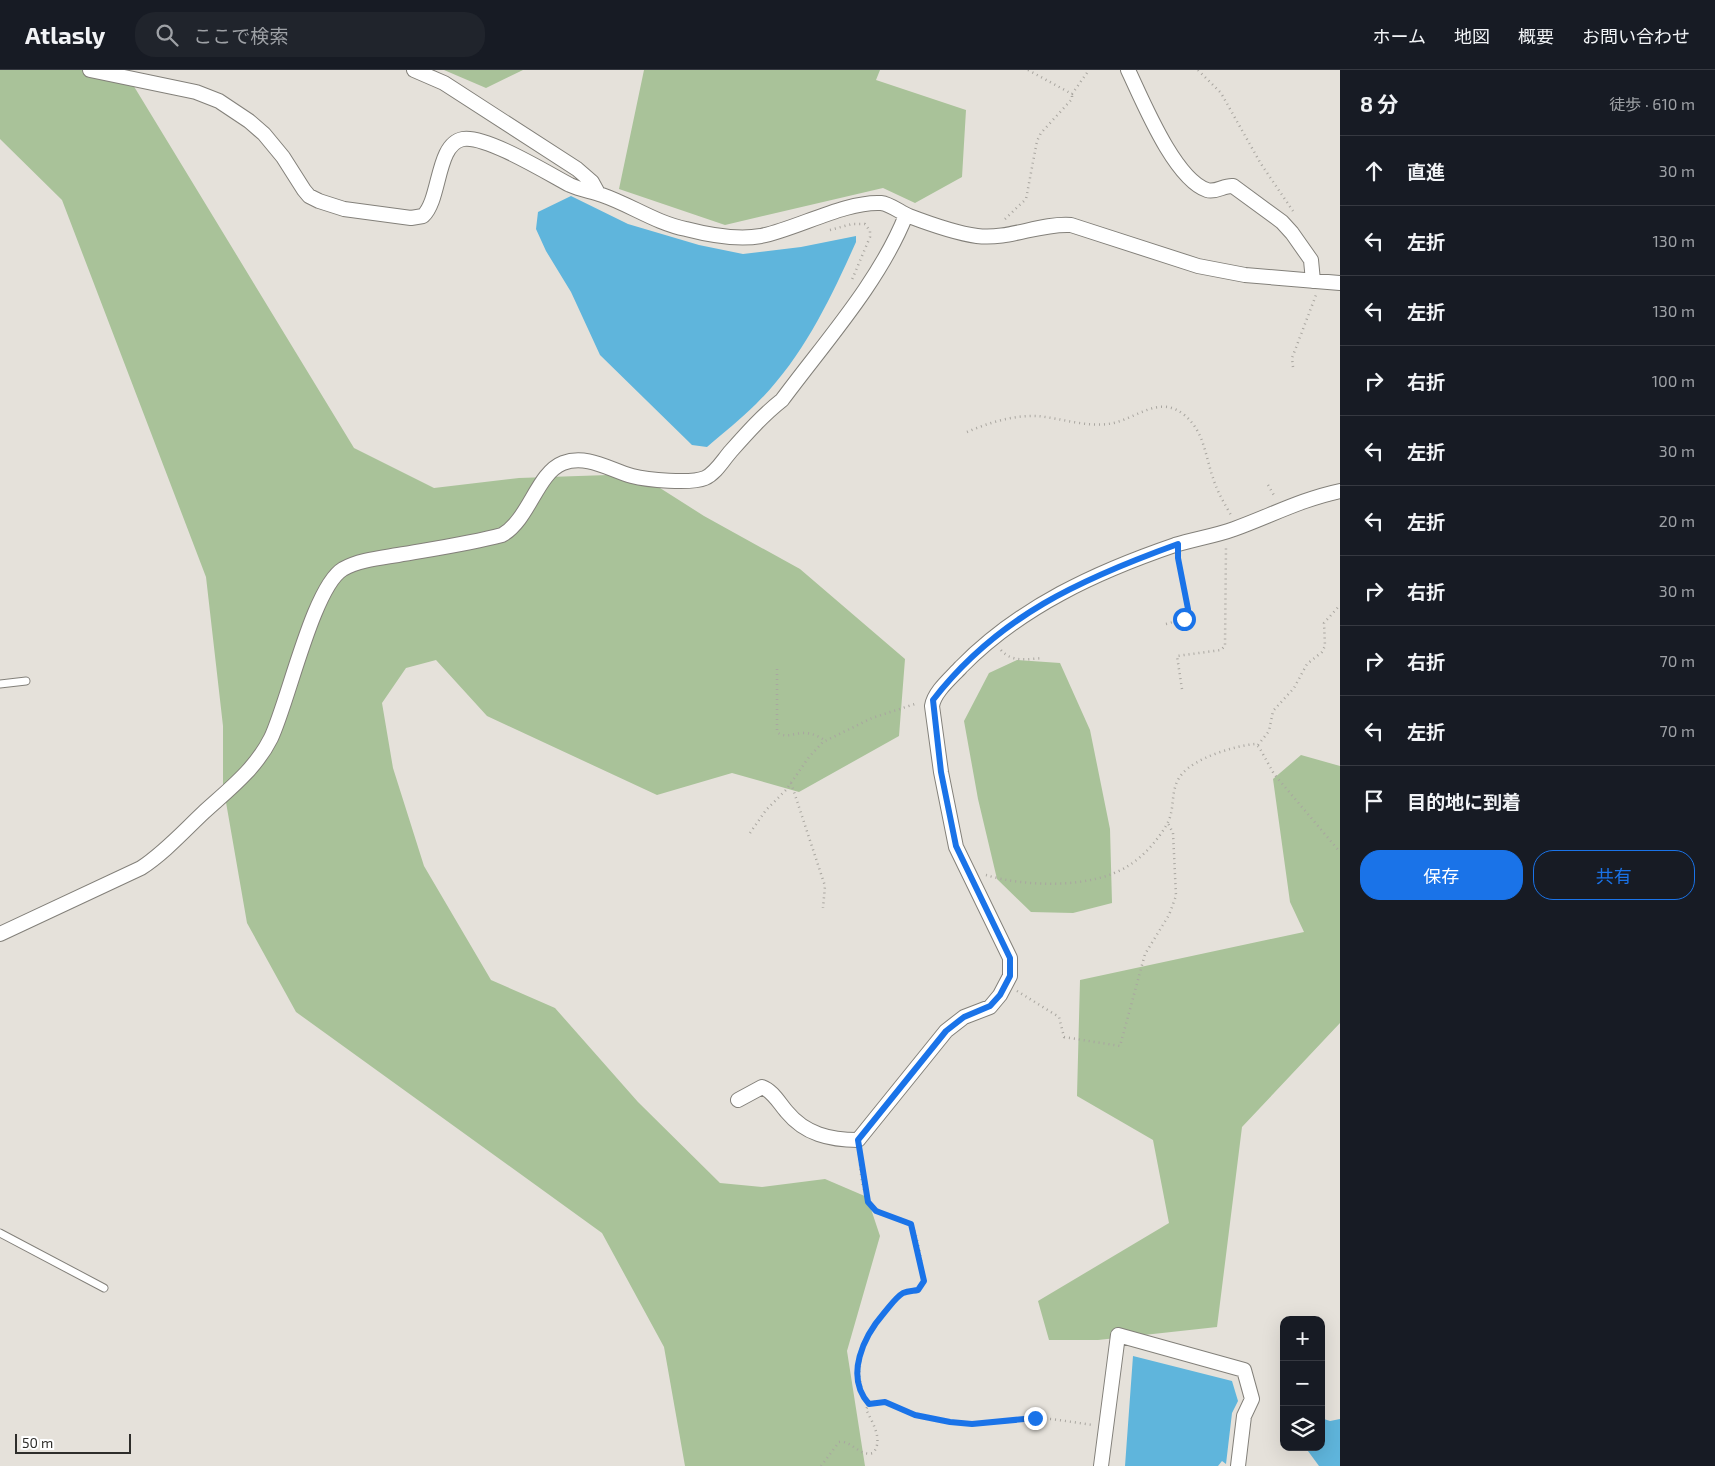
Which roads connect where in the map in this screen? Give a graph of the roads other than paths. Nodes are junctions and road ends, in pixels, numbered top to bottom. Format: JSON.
{"nodes":[{"id":1,"x":90,"y":70,"type":"edge"},
{"id":2,"x":414,"y":70,"type":"edge"},
{"id":3,"x":1128,"y":70,"type":"edge"},
{"id":4,"x":598,"y":193,"type":"junction"},
{"id":5,"x":906,"y":215,"type":"junction"},
{"id":6,"x":1317,"y":281,"type":"junction"},
{"id":7,"x":1340,"y":282,"type":"edge"},
{"id":8,"x":1340,"y":491,"type":"edge"},
{"id":9,"x":26,"y":680,"type":"dead end"},
{"id":10,"x":0,"y":684,"type":"edge"},
{"id":11,"x":0,"y":934,"type":"edge"},
{"id":12,"x":738,"y":1100,"type":"dead end"},
{"id":13,"x":0,"y":1233,"type":"edge"},
{"id":14,"x":104,"y":1288,"type":"dead end"},
{"id":15,"x":1102,"y":1466,"type":"edge"},
{"id":16,"x":1238,"y":1466,"type":"edge"}],
"edges":[{"from":1,"to":4,"type":"street"},
{"from":2,"to":4,"type":"street"},
{"from":3,"to":6,"type":"street"},
{"from":4,"to":5,"type":"street"},
{"from":5,"to":6,"type":"street"},
{"from":5,"to":11,"type":"street"},
{"from":6,"to":7,"type":"street"},
{"from":8,"to":12,"type":"street"},
{"from":9,"to":10,"type":"lane"},
{"from":13,"to":14,"type":"lane"},
{"from":15,"to":16,"type":"street"}]}
